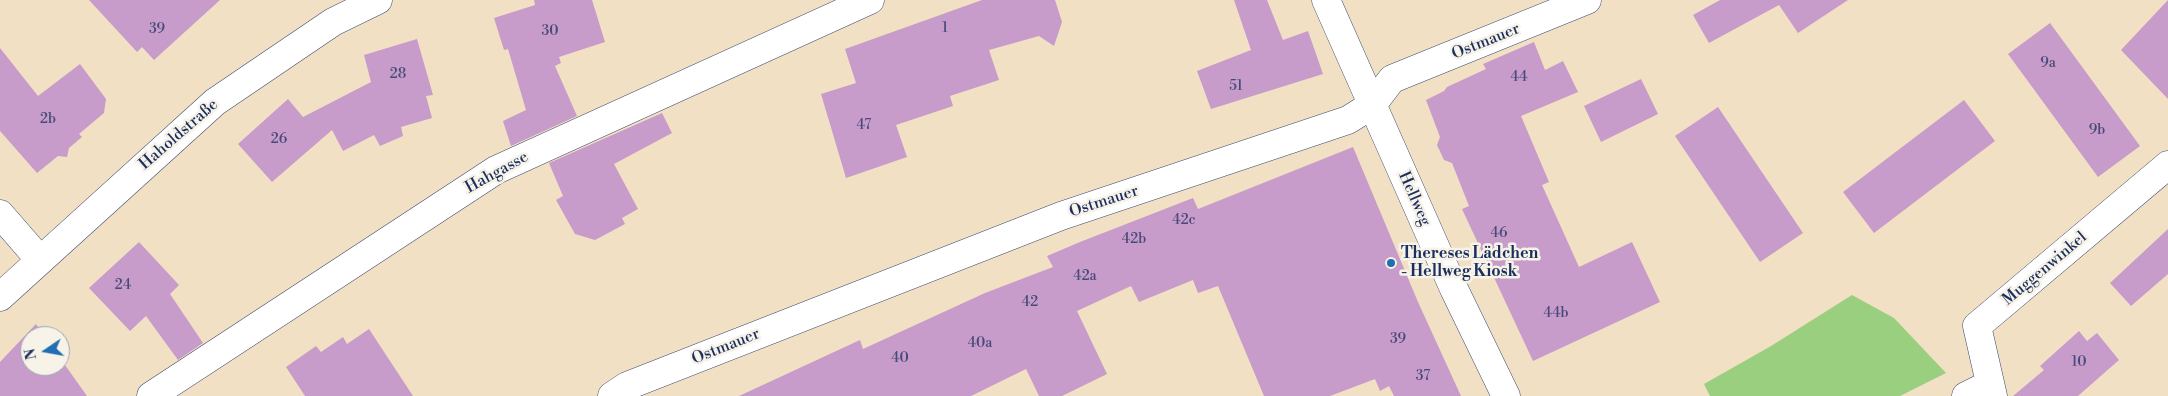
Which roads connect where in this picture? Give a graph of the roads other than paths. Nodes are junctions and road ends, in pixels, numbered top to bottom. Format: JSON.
{"nodes":[{"id":1,"x":378,"y":0,"type":"edge"},
{"id":2,"x":870,"y":0,"type":"edge"},
{"id":3,"x":1326,"y":0,"type":"edge"},
{"id":4,"x":1587,"y":0,"type":"edge"},
{"id":5,"x":1372,"y":105,"type":"junction"},
{"id":6,"x":2168,"y":165,"type":"edge"},
{"id":7,"x":0,"y":214,"type":"edge"},
{"id":8,"x":40,"y":260,"type":"junction"},
{"id":9,"x":0,"y":296,"type":"edge"},
{"id":10,"x":1992,"y":390,"type":"edge"},
{"id":11,"x":151,"y":396,"type":"edge"},
{"id":12,"x":612,"y":396,"type":"edge"},
{"id":13,"x":1506,"y":396,"type":"edge"},
{"id":14,"x":1966,"y":396,"type":"edge"}],
"edges":[{"from":1,"to":8,"type":"street","name":"Haholdstraße"},
{"from":2,"to":11,"type":"street","name":"Hahgasse"},
{"from":3,"to":5,"type":"street","name":"Hellweg"},
{"from":4,"to":5,"type":"street","name":"Ostmauer"},
{"from":5,"to":12,"type":"street","name":"Ostmauer"},
{"from":5,"to":13,"type":"street","name":"Hellweg"},
{"from":6,"to":10,"type":"street","name":"Muggenwinkel"},
{"from":7,"to":8,"type":"street"},
{"from":8,"to":9,"type":"street","name":"Haholdstraße"},
{"from":10,"to":14,"type":"street"}]}
